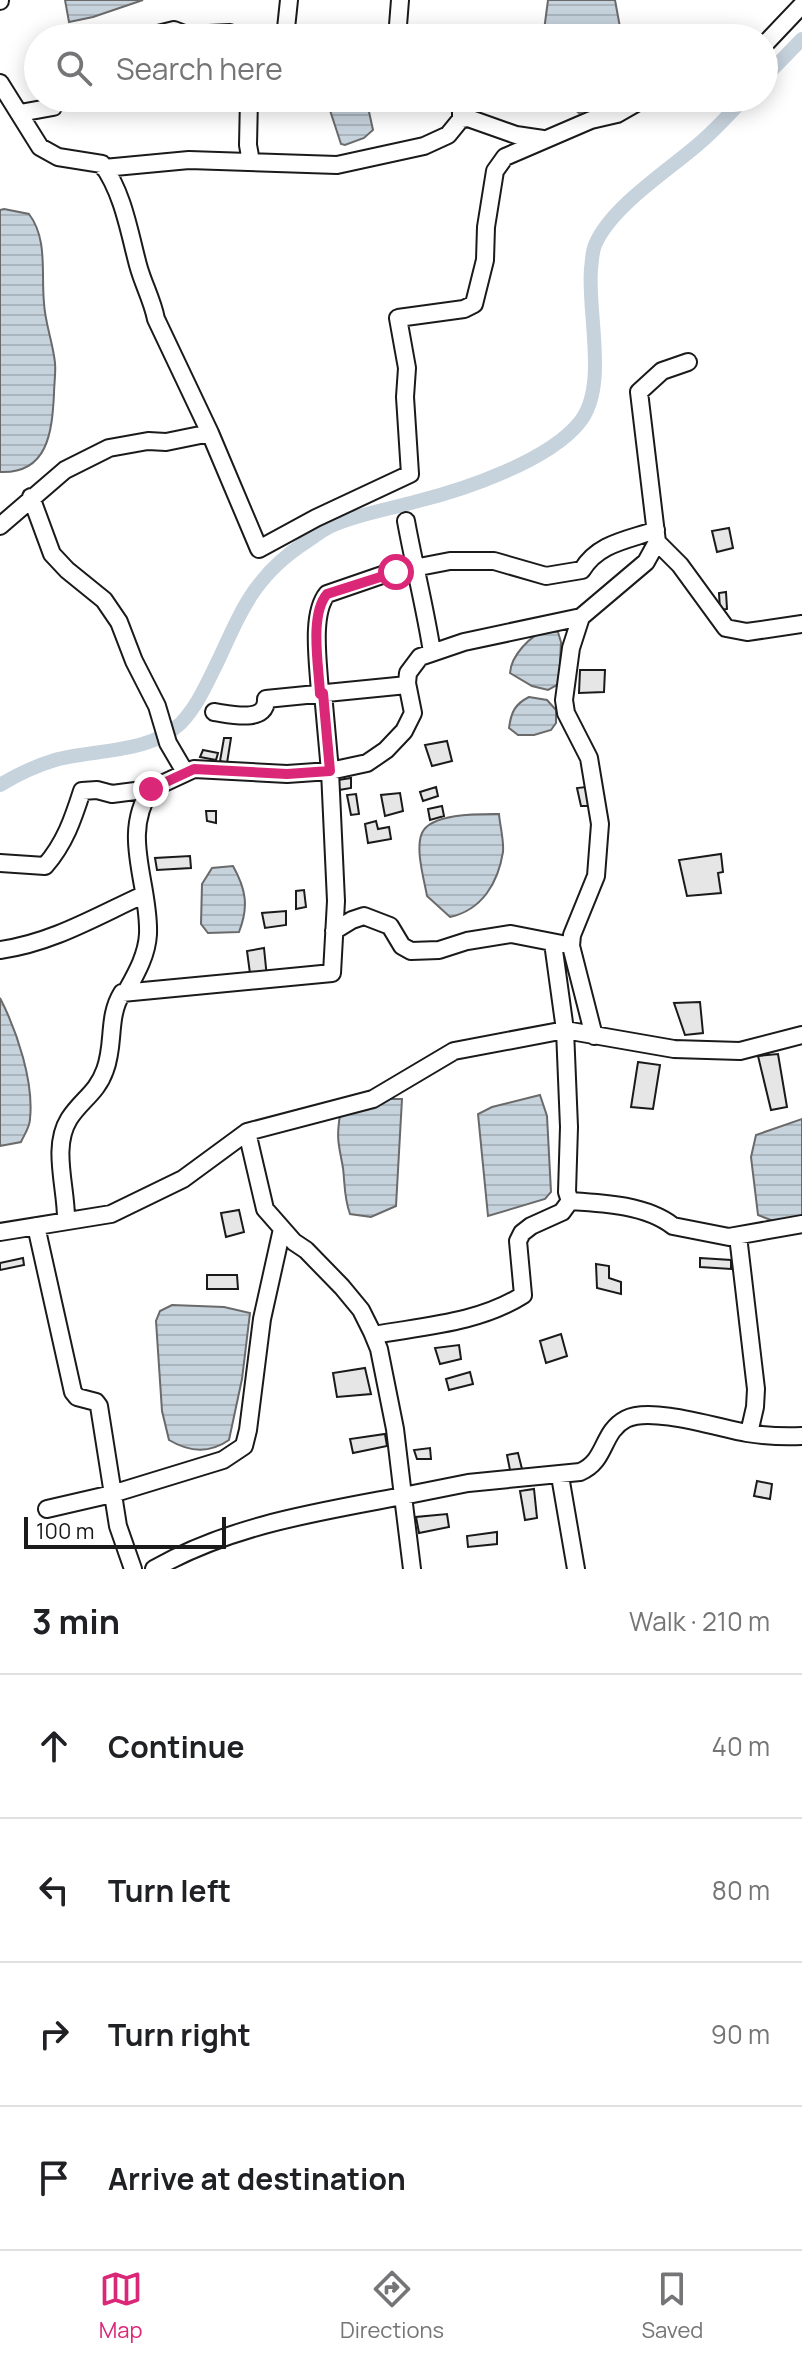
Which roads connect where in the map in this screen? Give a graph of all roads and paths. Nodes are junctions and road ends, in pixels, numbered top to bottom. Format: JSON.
{"nodes":[{"id":1,"x":289,"y":0,"type":"edge"},
{"id":2,"x":400,"y":0,"type":"edge"},
{"id":3,"x":802,"y":5,"type":"edge"},
{"id":4,"x":286,"y":24,"type":"edge"},
{"id":5,"x":398,"y":24,"type":"edge"},
{"id":6,"x":778,"y":30,"type":"edge"},
{"id":7,"x":0,"y":83,"type":"edge"},
{"id":8,"x":26,"y":112,"type":"edge"},
{"id":9,"x":249,"y":112,"type":"edge"},
{"id":10,"x":461,"y":112,"type":"edge"},
{"id":11,"x":620,"y":112,"type":"edge"},
{"id":12,"x":20,"y":113,"type":"junction"},
{"id":13,"x":461,"y":119,"type":"junction"},
{"id":14,"x":545,"y":139,"type":"junction"},
{"id":15,"x":251,"y":162,"type":"junction"},
{"id":16,"x":104,"y":168,"type":"junction"},
{"id":17,"x":688,"y":362,"type":"dead end"},
{"id":18,"x":210,"y":433,"type":"junction"},
{"id":19,"x":31,"y":497,"type":"junction"},
{"id":20,"x":406,"y":521,"type":"dead end"},
{"id":21,"x":0,"y":526,"type":"edge"},
{"id":22,"x":657,"y":536,"type":"junction"},
{"id":23,"x":415,"y":569,"type":"junction"},
{"id":24,"x":581,"y":617,"type":"junction"},
{"id":25,"x":802,"y":624,"type":"edge"},
{"id":26,"x":432,"y":652,"type":"junction"},
{"id":27,"x":407,"y":685,"type":"junction"},
{"id":28,"x":322,"y":694,"type":"junction"},
{"id":29,"x":214,"y":712,"type":"dead end"},
{"id":30,"x":330,"y":771,"type":"junction"},
{"id":31,"x":185,"y":772,"type":"junction"},
{"id":32,"x":151,"y":789,"type":"junction"},
{"id":33,"x":0,"y":863,"type":"edge"},
{"id":34,"x":143,"y":895,"type":"junction"},
{"id":35,"x":334,"y":931,"type":"junction"},
{"id":36,"x":553,"y":943,"type":"junction"},
{"id":37,"x":571,"y":946,"type":"junction"},
{"id":38,"x":0,"y":950,"type":"edge"},
{"id":39,"x":126,"y":992,"type":"junction"},
{"id":40,"x":565,"y":1030,"type":"junction"},
{"id":41,"x":802,"y":1035,"type":"edge"},
{"id":42,"x":594,"y":1036,"type":"junction"},
{"id":43,"x":247,"y":1132,"type":"junction"},
{"id":44,"x":570,"y":1201,"type":"junction"},
{"id":45,"x":66,"y":1221,"type":"junction"},
{"id":46,"x":802,"y":1224,"type":"edge"},
{"id":47,"x":36,"y":1226,"type":"junction"},
{"id":48,"x":282,"y":1229,"type":"junction"},
{"id":49,"x":0,"y":1232,"type":"edge"},
{"id":50,"x":738,"y":1236,"type":"junction"},
{"id":51,"x":374,"y":1335,"type":"junction"},
{"id":52,"x":749,"y":1433,"type":"junction"},
{"id":53,"x":802,"y":1436,"type":"edge"},
{"id":54,"x":560,"y":1476,"type":"junction"},
{"id":55,"x":112,"y":1494,"type":"junction"},
{"id":56,"x":403,"y":1496,"type":"junction"},
{"id":57,"x":47,"y":1509,"type":"dead end"},
{"id":58,"x":133,"y":1569,"type":"edge"},
{"id":59,"x":154,"y":1569,"type":"edge"},
{"id":60,"x":412,"y":1569,"type":"edge"},
{"id":61,"x":576,"y":1569,"type":"edge"}],
"edges":[{"from":1,"to":4,"type":"street"},
{"from":2,"to":5,"type":"street"},
{"from":3,"to":6,"type":"street"},
{"from":7,"to":12,"type":"street"},
{"from":8,"to":12,"type":"street"},
{"from":9,"to":15,"type":"street"},
{"from":10,"to":13,"type":"street"},
{"from":11,"to":14,"type":"street"},
{"from":12,"to":16,"type":"street"},
{"from":13,"to":14,"type":"street"},
{"from":13,"to":15,"type":"street"},
{"from":14,"to":18,"type":"street"},
{"from":15,"to":16,"type":"street"},
{"from":16,"to":18,"type":"street"},
{"from":17,"to":22,"type":"street"},
{"from":18,"to":19,"type":"street"},
{"from":19,"to":21,"type":"street"},
{"from":19,"to":31,"type":"street"},
{"from":20,"to":23,"type":"street"},
{"from":22,"to":23,"type":"street"},
{"from":22,"to":24,"type":"street"},
{"from":22,"to":25,"type":"street"},
{"from":23,"to":26,"type":"street"},
{"from":23,"to":28,"type":"street"},
{"from":24,"to":26,"type":"street"},
{"from":24,"to":37,"type":"street"},
{"from":26,"to":27,"type":"street"},
{"from":27,"to":28,"type":"street"},
{"from":27,"to":30,"type":"street"},
{"from":28,"to":29,"type":"street"},
{"from":28,"to":30,"type":"street"},
{"from":30,"to":31,"type":"street"},
{"from":30,"to":35,"type":"street"},
{"from":31,"to":32,"type":"street"},
{"from":32,"to":33,"type":"street"},
{"from":32,"to":34,"type":"street"},
{"from":34,"to":38,"type":"street"},
{"from":34,"to":39,"type":"street"},
{"from":35,"to":36,"type":"street"},
{"from":35,"to":39,"type":"street"},
{"from":36,"to":37,"type":"street"},
{"from":36,"to":40,"type":"street"},
{"from":37,"to":42,"type":"street"},
{"from":39,"to":45,"type":"street"},
{"from":40,"to":42,"type":"street"},
{"from":40,"to":43,"type":"street"},
{"from":40,"to":44,"type":"street"},
{"from":41,"to":42,"type":"street"},
{"from":43,"to":45,"type":"street"},
{"from":43,"to":48,"type":"street"},
{"from":44,"to":50,"type":"street"},
{"from":44,"to":51,"type":"street"},
{"from":45,"to":47,"type":"street"},
{"from":46,"to":50,"type":"street"},
{"from":47,"to":49,"type":"street"},
{"from":47,"to":55,"type":"street"},
{"from":48,"to":51,"type":"street"},
{"from":48,"to":55,"type":"street"},
{"from":50,"to":52,"type":"street"},
{"from":51,"to":56,"type":"street"},
{"from":52,"to":53,"type":"street"},
{"from":52,"to":54,"type":"street"},
{"from":54,"to":56,"type":"street"},
{"from":54,"to":61,"type":"street"},
{"from":55,"to":57,"type":"street"},
{"from":55,"to":58,"type":"street"},
{"from":56,"to":59,"type":"street"},
{"from":56,"to":60,"type":"street"}]}
